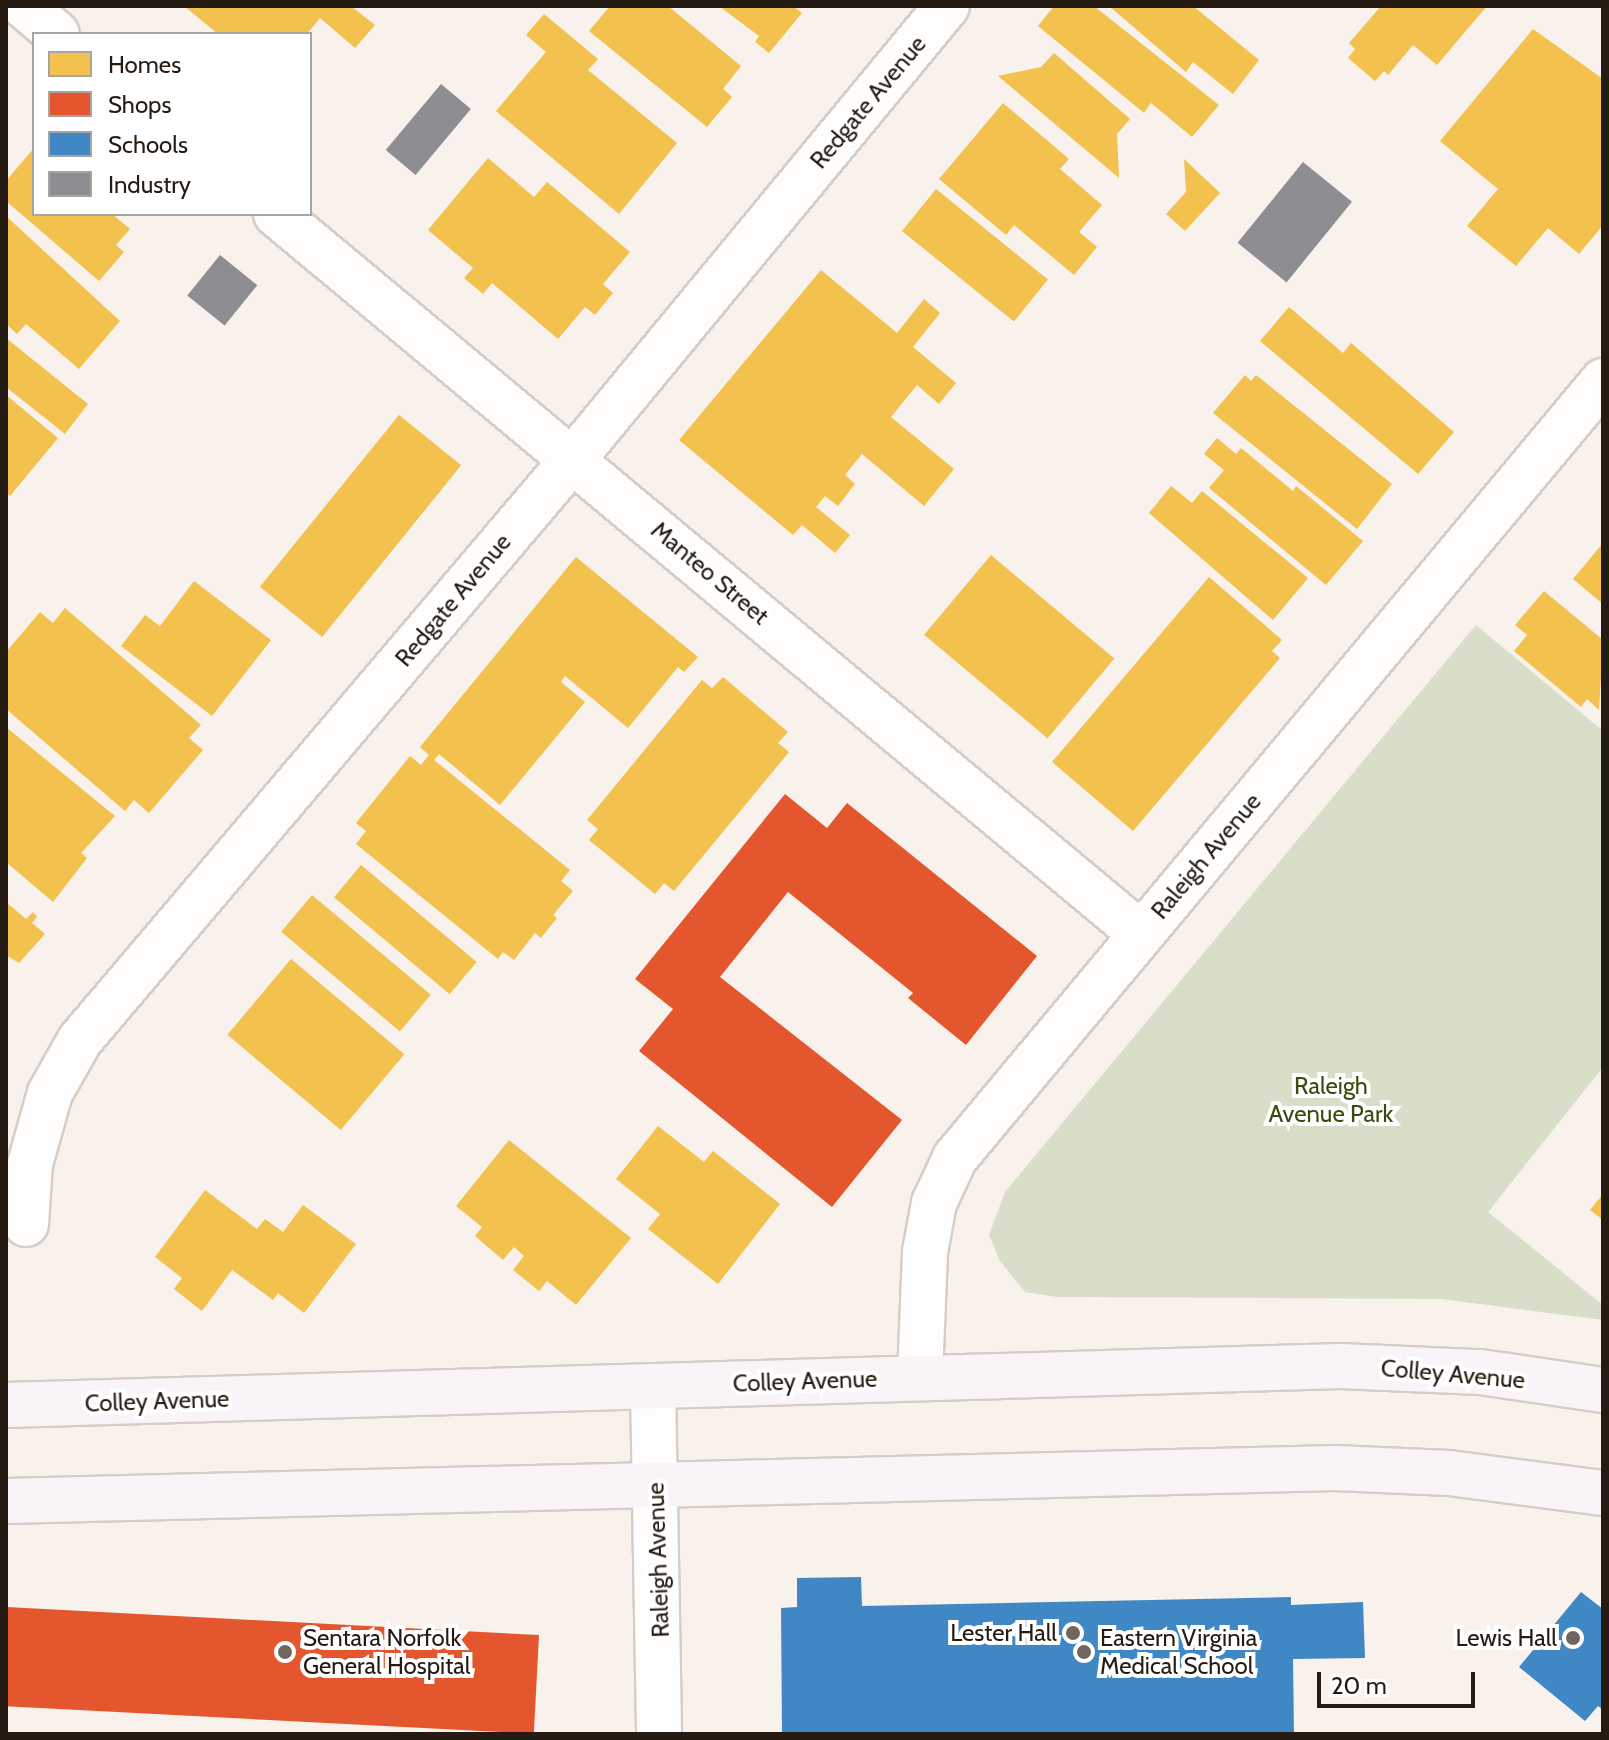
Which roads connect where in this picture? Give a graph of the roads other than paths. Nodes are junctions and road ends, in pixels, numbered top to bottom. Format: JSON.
{"nodes":[{"id":1,"x":24,"y":6,"type":"edge"},
{"id":2,"x":947,"y":6,"type":"edge"},
{"id":3,"x":55,"y":32,"type":"edge"},
{"id":4,"x":278,"y":216,"type":"edge"},
{"id":5,"x":1603,"y":381,"type":"edge"},
{"id":6,"x":574,"y":458,"type":"junction"},
{"id":7,"x":1141,"y":934,"type":"junction"},
{"id":8,"x":26,"y":1224,"type":"dead end"},
{"id":9,"x":920,"y":1377,"type":"junction"},
{"id":10,"x":653,"y":1386,"type":"junction"},
{"id":11,"x":1603,"y":1390,"type":"edge"},
{"id":12,"x":6,"y":1405,"type":"edge"},
{"id":13,"x":656,"y":1486,"type":"junction"},
{"id":14,"x":1603,"y":1493,"type":"edge"},
{"id":15,"x":6,"y":1501,"type":"edge"},
{"id":16,"x":659,"y":1734,"type":"edge"}],
"edges":[{"from":1,"to":3,"type":"street"},
{"from":2,"to":6,"type":"street","name":"Redgate Avenue"},
{"from":4,"to":6,"type":"street","name":"Manteo Street"},
{"from":5,"to":7,"type":"street","name":"Raleigh Avenue"},
{"from":6,"to":7,"type":"street","name":"Manteo Street"},
{"from":6,"to":8,"type":"street","name":"Redgate Avenue"},
{"from":7,"to":9,"type":"street","name":"Raleigh Avenue"},
{"from":9,"to":10,"type":"main road","name":"Colley Avenue"},
{"from":9,"to":11,"type":"main road","name":"Colley Avenue"},
{"from":10,"to":12,"type":"main road","name":"Colley Avenue"},
{"from":10,"to":13,"type":"street","name":"Raleigh Avenue"},
{"from":13,"to":14,"type":"main road"},
{"from":13,"to":15,"type":"main road"},
{"from":13,"to":16,"type":"street","name":"Raleigh Avenue"}]}
